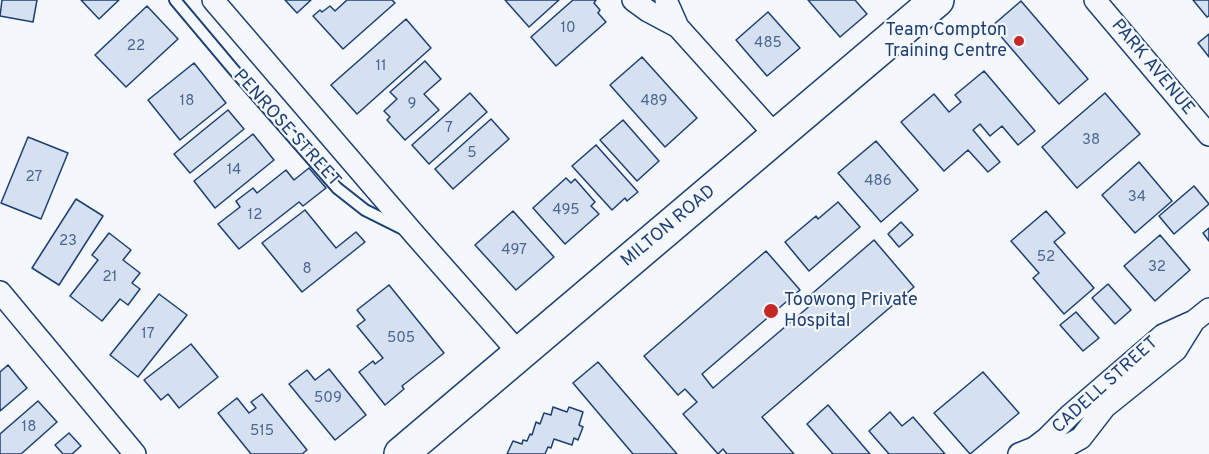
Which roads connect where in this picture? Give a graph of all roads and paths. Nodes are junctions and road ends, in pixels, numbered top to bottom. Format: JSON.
{"nodes":[{"id":1,"x":175,"y":0,"type":"edge"},
{"id":2,"x":213,"y":0,"type":"edge"},
{"id":3,"x":633,"y":0,"type":"edge"},
{"id":4,"x":666,"y":0,"type":"edge"},
{"id":5,"x":937,"y":0,"type":"edge"},
{"id":6,"x":1095,"y":0,"type":"edge"},
{"id":7,"x":678,"y":27,"type":"junction"},
{"id":8,"x":1209,"y":135,"type":"edge"},
{"id":9,"x":776,"y":136,"type":"junction"},
{"id":10,"x":415,"y":235,"type":"junction"},
{"id":11,"x":0,"y":292,"type":"edge"},
{"id":12,"x":1202,"y":315,"type":"edge"},
{"id":13,"x":519,"y":353,"type":"junction"},
{"id":14,"x":1104,"y":397,"type":"junction"},
{"id":15,"x":135,"y":454,"type":"edge"},
{"id":16,"x":401,"y":454,"type":"edge"},
{"id":17,"x":1019,"y":454,"type":"edge"},
{"id":18,"x":1052,"y":454,"type":"edge"}],
"edges":[{"from":1,"to":10,"type":"lane","name":"PENROSE STREET"},
{"from":2,"to":10,"type":"street","name":"PENROSE STREET"},
{"from":3,"to":7,"type":"street"},
{"from":4,"to":7,"type":"street"},
{"from":5,"to":9,"type":"main road","name":"MILTON ROAD"},
{"from":6,"to":8,"type":"street","name":"PARK AVENUE"},
{"from":7,"to":9,"type":"street"},
{"from":9,"to":13,"type":"main road","name":"MILTON ROAD"},
{"from":10,"to":13,"type":"street","name":"PENROSE STREET"},
{"from":11,"to":15,"type":"street"},
{"from":12,"to":14,"type":"street","name":"CADELL STREET"},
{"from":13,"to":16,"type":"main road","name":"MILTON ROAD"},
{"from":14,"to":17,"type":"street","name":"CADELL STREET"},
{"from":14,"to":18,"type":"street","name":"CADELL STREET"}]}
